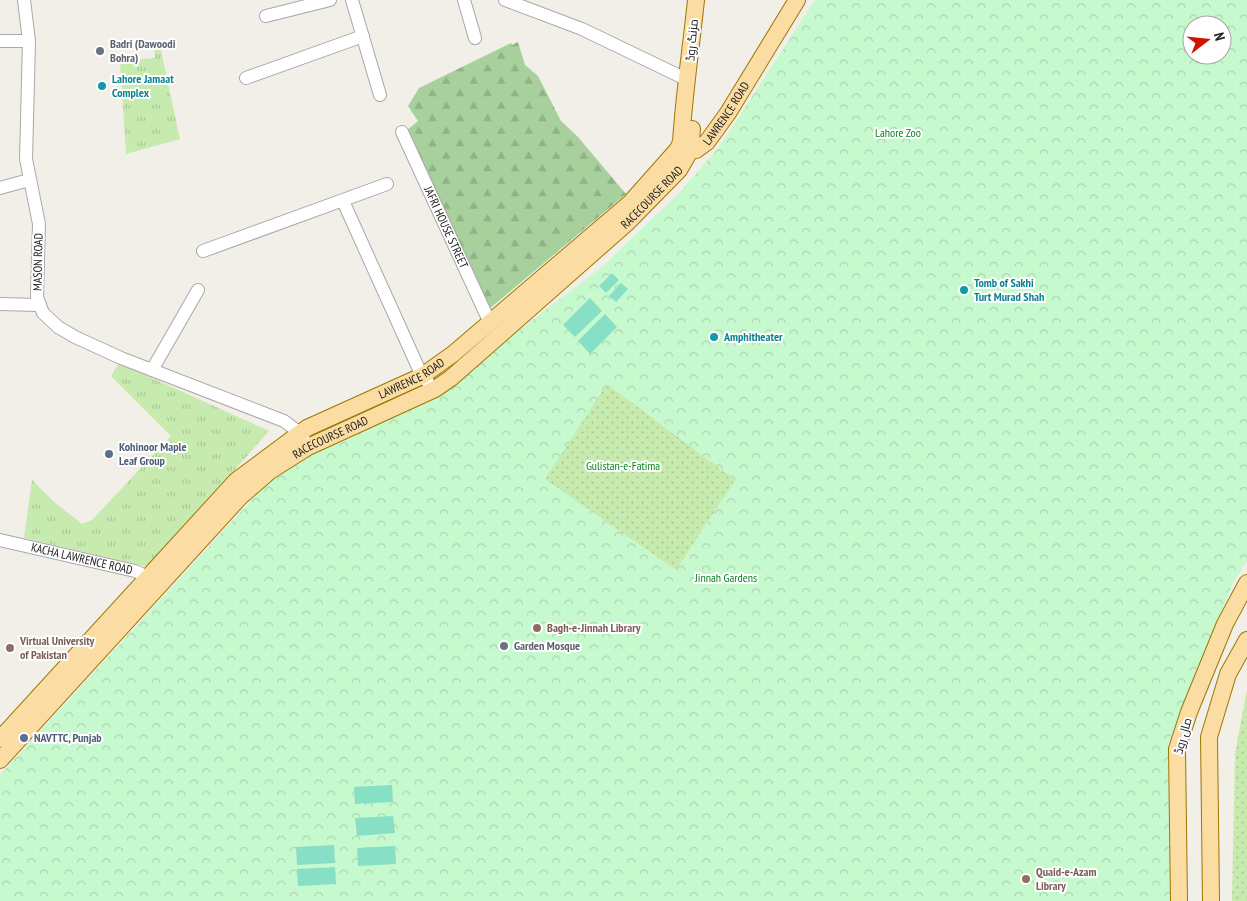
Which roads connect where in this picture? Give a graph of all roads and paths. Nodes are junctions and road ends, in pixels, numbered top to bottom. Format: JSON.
{"nodes":[{"id":1,"x":24,"y":0,"type":"edge"},
{"id":2,"x":330,"y":0,"type":"edge"},
{"id":3,"x":352,"y":0,"type":"edge"},
{"id":4,"x":464,"y":0,"type":"edge"},
{"id":5,"x":505,"y":0,"type":"edge"},
{"id":6,"x":696,"y":0,"type":"edge"},
{"id":7,"x":797,"y":0,"type":"edge"},
{"id":8,"x":266,"y":16,"type":"dead end"},
{"id":9,"x":363,"y":36,"type":"junction"},
{"id":10,"x":475,"y":38,"type":"dead end"},
{"id":11,"x":0,"y":41,"type":"edge"},
{"id":12,"x":29,"y":41,"type":"junction"},
{"id":13,"x":246,"y":78,"type":"dead end"},
{"id":14,"x":688,"y":80,"type":"junction"},
{"id":15,"x":380,"y":95,"type":"dead end"},
{"id":16,"x":692,"y":128,"type":"junction"},
{"id":17,"x":402,"y":132,"type":"dead end"},
{"id":18,"x":714,"y":132,"type":"junction"},
{"id":19,"x":684,"y":150,"type":"junction"},
{"id":20,"x":29,"y":180,"type":"junction"},
{"id":21,"x":388,"y":184,"type":"dead end"},
{"id":22,"x":0,"y":188,"type":"edge"},
{"id":23,"x":343,"y":201,"type":"junction"},
{"id":24,"x":203,"y":251,"type":"dead end"},
{"id":25,"x":198,"y":290,"type":"dead end"},
{"id":26,"x":0,"y":304,"type":"edge"},
{"id":27,"x":39,"y":305,"type":"junction"},
{"id":28,"x":490,"y":323,"type":"junction"},
{"id":29,"x":152,"y":370,"type":"junction"},
{"id":30,"x":422,"y":376,"type":"junction"},
{"id":31,"x":435,"y":389,"type":"junction"},
{"id":32,"x":304,"y":440,"type":"junction"},
{"id":33,"x":0,"y":540,"type":"edge"},
{"id":34,"x":154,"y":580,"type":"junction"},
{"id":35,"x":1247,"y":583,"type":"edge"},
{"id":36,"x":1247,"y":640,"type":"edge"},
{"id":37,"x":0,"y":739,"type":"edge"},
{"id":38,"x":0,"y":760,"type":"edge"},
{"id":39,"x":1179,"y":901,"type":"edge"},
{"id":40,"x":1211,"y":901,"type":"edge"}],
"edges":[{"from":1,"to":12,"type":"street","name":"MASON ROAD"},
{"from":2,"to":8,"type":"street"},
{"from":3,"to":9,"type":"street"},
{"from":4,"to":10,"type":"street"},
{"from":5,"to":14,"type":"street"},
{"from":6,"to":14,"type":"main road","name":"مزنگ روڈ"},
{"from":7,"to":18,"type":"main road","name":"LAWRENCE ROAD"},
{"from":9,"to":13,"type":"street"},
{"from":9,"to":15,"type":"street"},
{"from":11,"to":12,"type":"street"},
{"from":12,"to":20,"type":"street","name":"MASON ROAD"},
{"from":14,"to":16,"type":"main road","name":"مزنگ روڈ"},
{"from":14,"to":19,"type":"main road","name":"مزنگ روڈ"},
{"from":16,"to":18,"type":"main road"},
{"from":16,"to":19,"type":"main road","name":"مزنگ روڈ"},
{"from":17,"to":28,"type":"street","name":"JAFRI HOUSE STREET"},
{"from":18,"to":19,"type":"main road","name":"LAWRENCE ROAD"},
{"from":19,"to":28,"type":"main road","name":"LAWRENCE ROAD"},
{"from":19,"to":31,"type":"main road","name":"RACECOURSE ROAD"},
{"from":20,"to":22,"type":"street"},
{"from":20,"to":27,"type":"street","name":"MASON ROAD"},
{"from":21,"to":23,"type":"street"},
{"from":23,"to":24,"type":"street"},
{"from":23,"to":30,"type":"street"},
{"from":25,"to":29,"type":"street"},
{"from":26,"to":27,"type":"street"},
{"from":27,"to":29,"type":"street","name":"MASON ROAD"},
{"from":28,"to":30,"type":"main road","name":"LAWRENCE ROAD"},
{"from":29,"to":32,"type":"street","name":"MASON ROAD"},
{"from":30,"to":31,"type":"street"},
{"from":30,"to":32,"type":"main road","name":"LAWRENCE ROAD"},
{"from":31,"to":32,"type":"main road","name":"RACECOURSE ROAD"},
{"from":32,"to":34,"type":"main road","name":"RACECOURSE ROAD"},
{"from":33,"to":34,"type":"street","name":"KACHA LAWRENCE ROAD"},
{"from":34,"to":37,"type":"main road"},
{"from":34,"to":38,"type":"main road","name":"RACECOURSE ROAD"},
{"from":35,"to":39,"type":"main road","name":"مال روڈ"},
{"from":36,"to":40,"type":"main road","name":"مال روڈ"}]}
